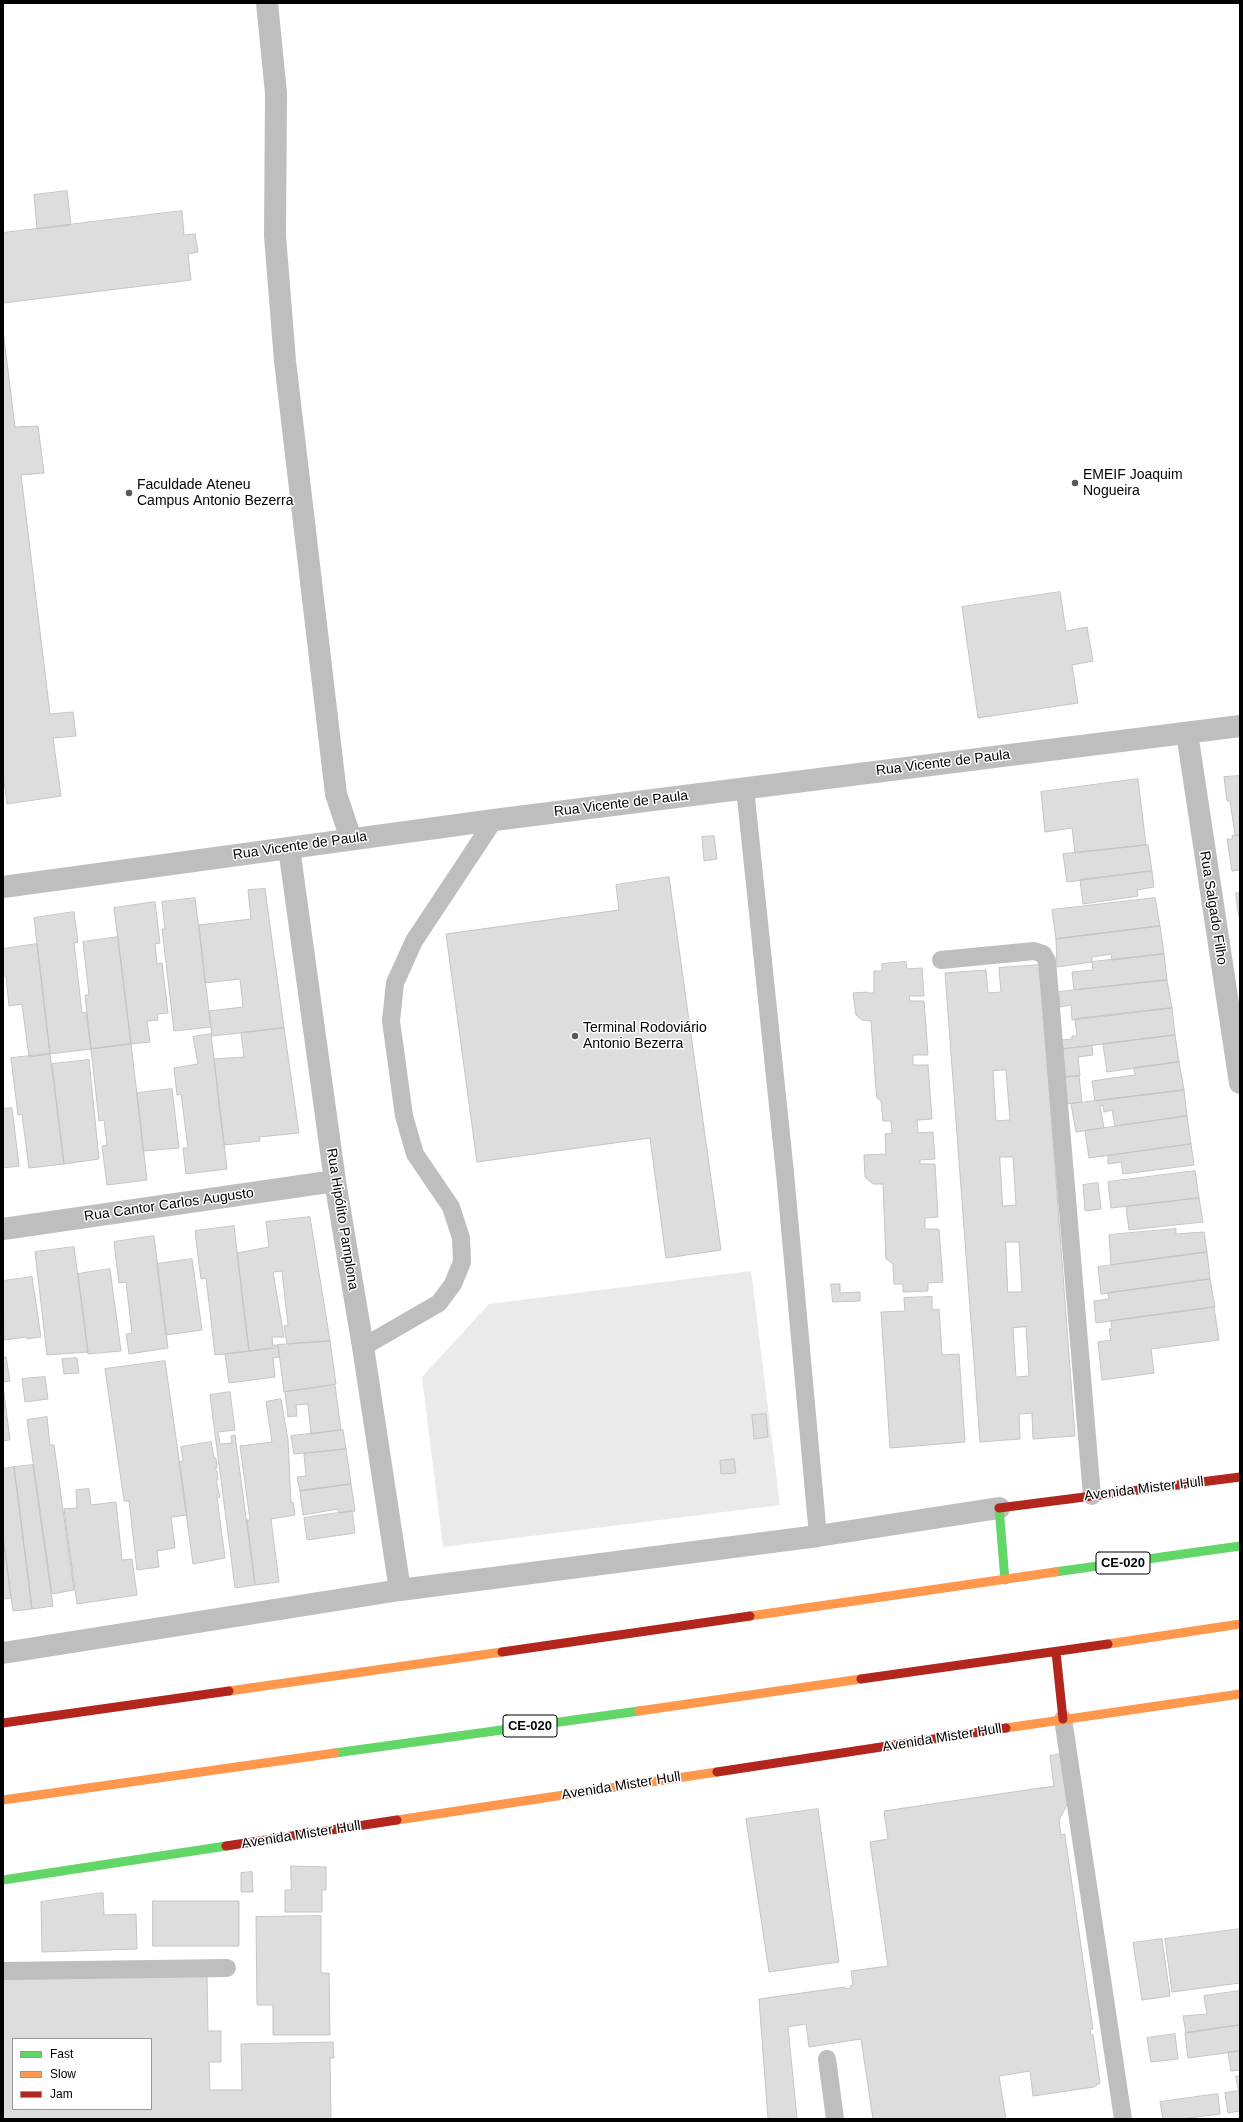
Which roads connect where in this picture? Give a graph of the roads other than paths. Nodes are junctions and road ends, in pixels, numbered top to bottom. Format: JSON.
{"nodes":[{"id":1,"x":267,"y":3,"type":"edge"},
{"id":2,"x":1240,"y":726,"type":"edge"},
{"id":3,"x":1186,"y":733,"type":"junction"},
{"id":4,"x":745,"y":788,"type":"junction"},
{"id":5,"x":494,"y":820,"type":"junction"},
{"id":6,"x":351,"y":839,"type":"junction"},
{"id":7,"x":289,"y":848,"type":"junction"},
{"id":8,"x":3,"y":887,"type":"edge"},
{"id":9,"x":941,"y":960,"type":"dead end"},
{"id":10,"x":1240,"y":1083,"type":"edge"},
{"id":11,"x":335,"y":1181,"type":"junction"},
{"id":12,"x":3,"y":1229,"type":"edge"},
{"id":13,"x":363,"y":1347,"type":"junction"},
{"id":14,"x":1240,"y":1477,"type":"edge"},
{"id":15,"x":1092,"y":1496,"type":"junction"},
{"id":16,"x":999,"y":1508,"type":"junction"},
{"id":17,"x":818,"y":1536,"type":"junction"},
{"id":18,"x":1240,"y":1546,"type":"edge"},
{"id":19,"x":1005,"y":1580,"type":"junction"},
{"id":20,"x":400,"y":1590,"type":"junction"},
{"id":21,"x":1240,"y":1624,"type":"edge"},
{"id":22,"x":1056,"y":1652,"type":"junction"},
{"id":23,"x":3,"y":1653,"type":"edge"},
{"id":24,"x":1240,"y":1694,"type":"edge"},
{"id":25,"x":1063,"y":1719,"type":"junction"},
{"id":26,"x":3,"y":1723,"type":"edge"},
{"id":27,"x":3,"y":1800,"type":"edge"},
{"id":28,"x":3,"y":1880,"type":"edge"},
{"id":29,"x":227,"y":1968,"type":"dead end"},
{"id":30,"x":3,"y":1971,"type":"edge"},
{"id":31,"x":827,"y":2059,"type":"dead end"},
{"id":32,"x":835,"y":2119,"type":"edge"},
{"id":33,"x":1123,"y":2119,"type":"edge"}],
"edges":[{"from":1,"to":6,"type":"street"},
{"from":2,"to":3,"type":"street","name":"Rua Vicente de Paula"},
{"from":3,"to":4,"type":"street","name":"Rua Vicente de Paula"},
{"from":3,"to":10,"type":"street","name":"Rua Salgado Filho"},
{"from":4,"to":5,"type":"street","name":"Rua Vicente de Paula"},
{"from":4,"to":17,"type":"lane"},
{"from":5,"to":6,"type":"street","name":"Rua Vicente de Paula"},
{"from":5,"to":13,"type":"lane"},
{"from":6,"to":7,"type":"street","name":"Rua Vicente de Paula"},
{"from":7,"to":8,"type":"street","name":"Rua Vicente de Paula"},
{"from":7,"to":11,"type":"street","name":"Rua Hipólito Pamplona"},
{"from":9,"to":15,"type":"lane"},
{"from":11,"to":12,"type":"street","name":"Rua Cantor Carlos Augusto"},
{"from":11,"to":13,"type":"street","name":"Rua Hipólito Pamplona"},
{"from":13,"to":20,"type":"street","name":"Rua Hipólito Pamplona"},
{"from":14,"to":15,"type":"main road","name":"Avenida Mister Hull"},
{"from":15,"to":16,"type":"main road","name":"Avenida Mister Hull"},
{"from":16,"to":17,"type":"street","name":"Avenida Mister Hull"},
{"from":16,"to":19,"type":"main road"},
{"from":17,"to":20,"type":"street","name":"Avenida Mister Hull"},
{"from":18,"to":19,"type":"main road","number":"CE-020"},
{"from":19,"to":26,"type":"main road","number":"CE-020"},
{"from":20,"to":23,"type":"street","name":"Avenida Mister Hull"},
{"from":21,"to":22,"type":"main road","number":"CE-020"},
{"from":22,"to":25,"type":"main road"},
{"from":22,"to":27,"type":"main road","number":"CE-020"},
{"from":24,"to":25,"type":"main road","name":"Avenida Mister Hull"},
{"from":25,"to":28,"type":"main road","name":"Avenida Mister Hull"},
{"from":25,"to":33,"type":"lane"},
{"from":29,"to":30,"type":"lane"},
{"from":31,"to":32,"type":"lane"}]}
